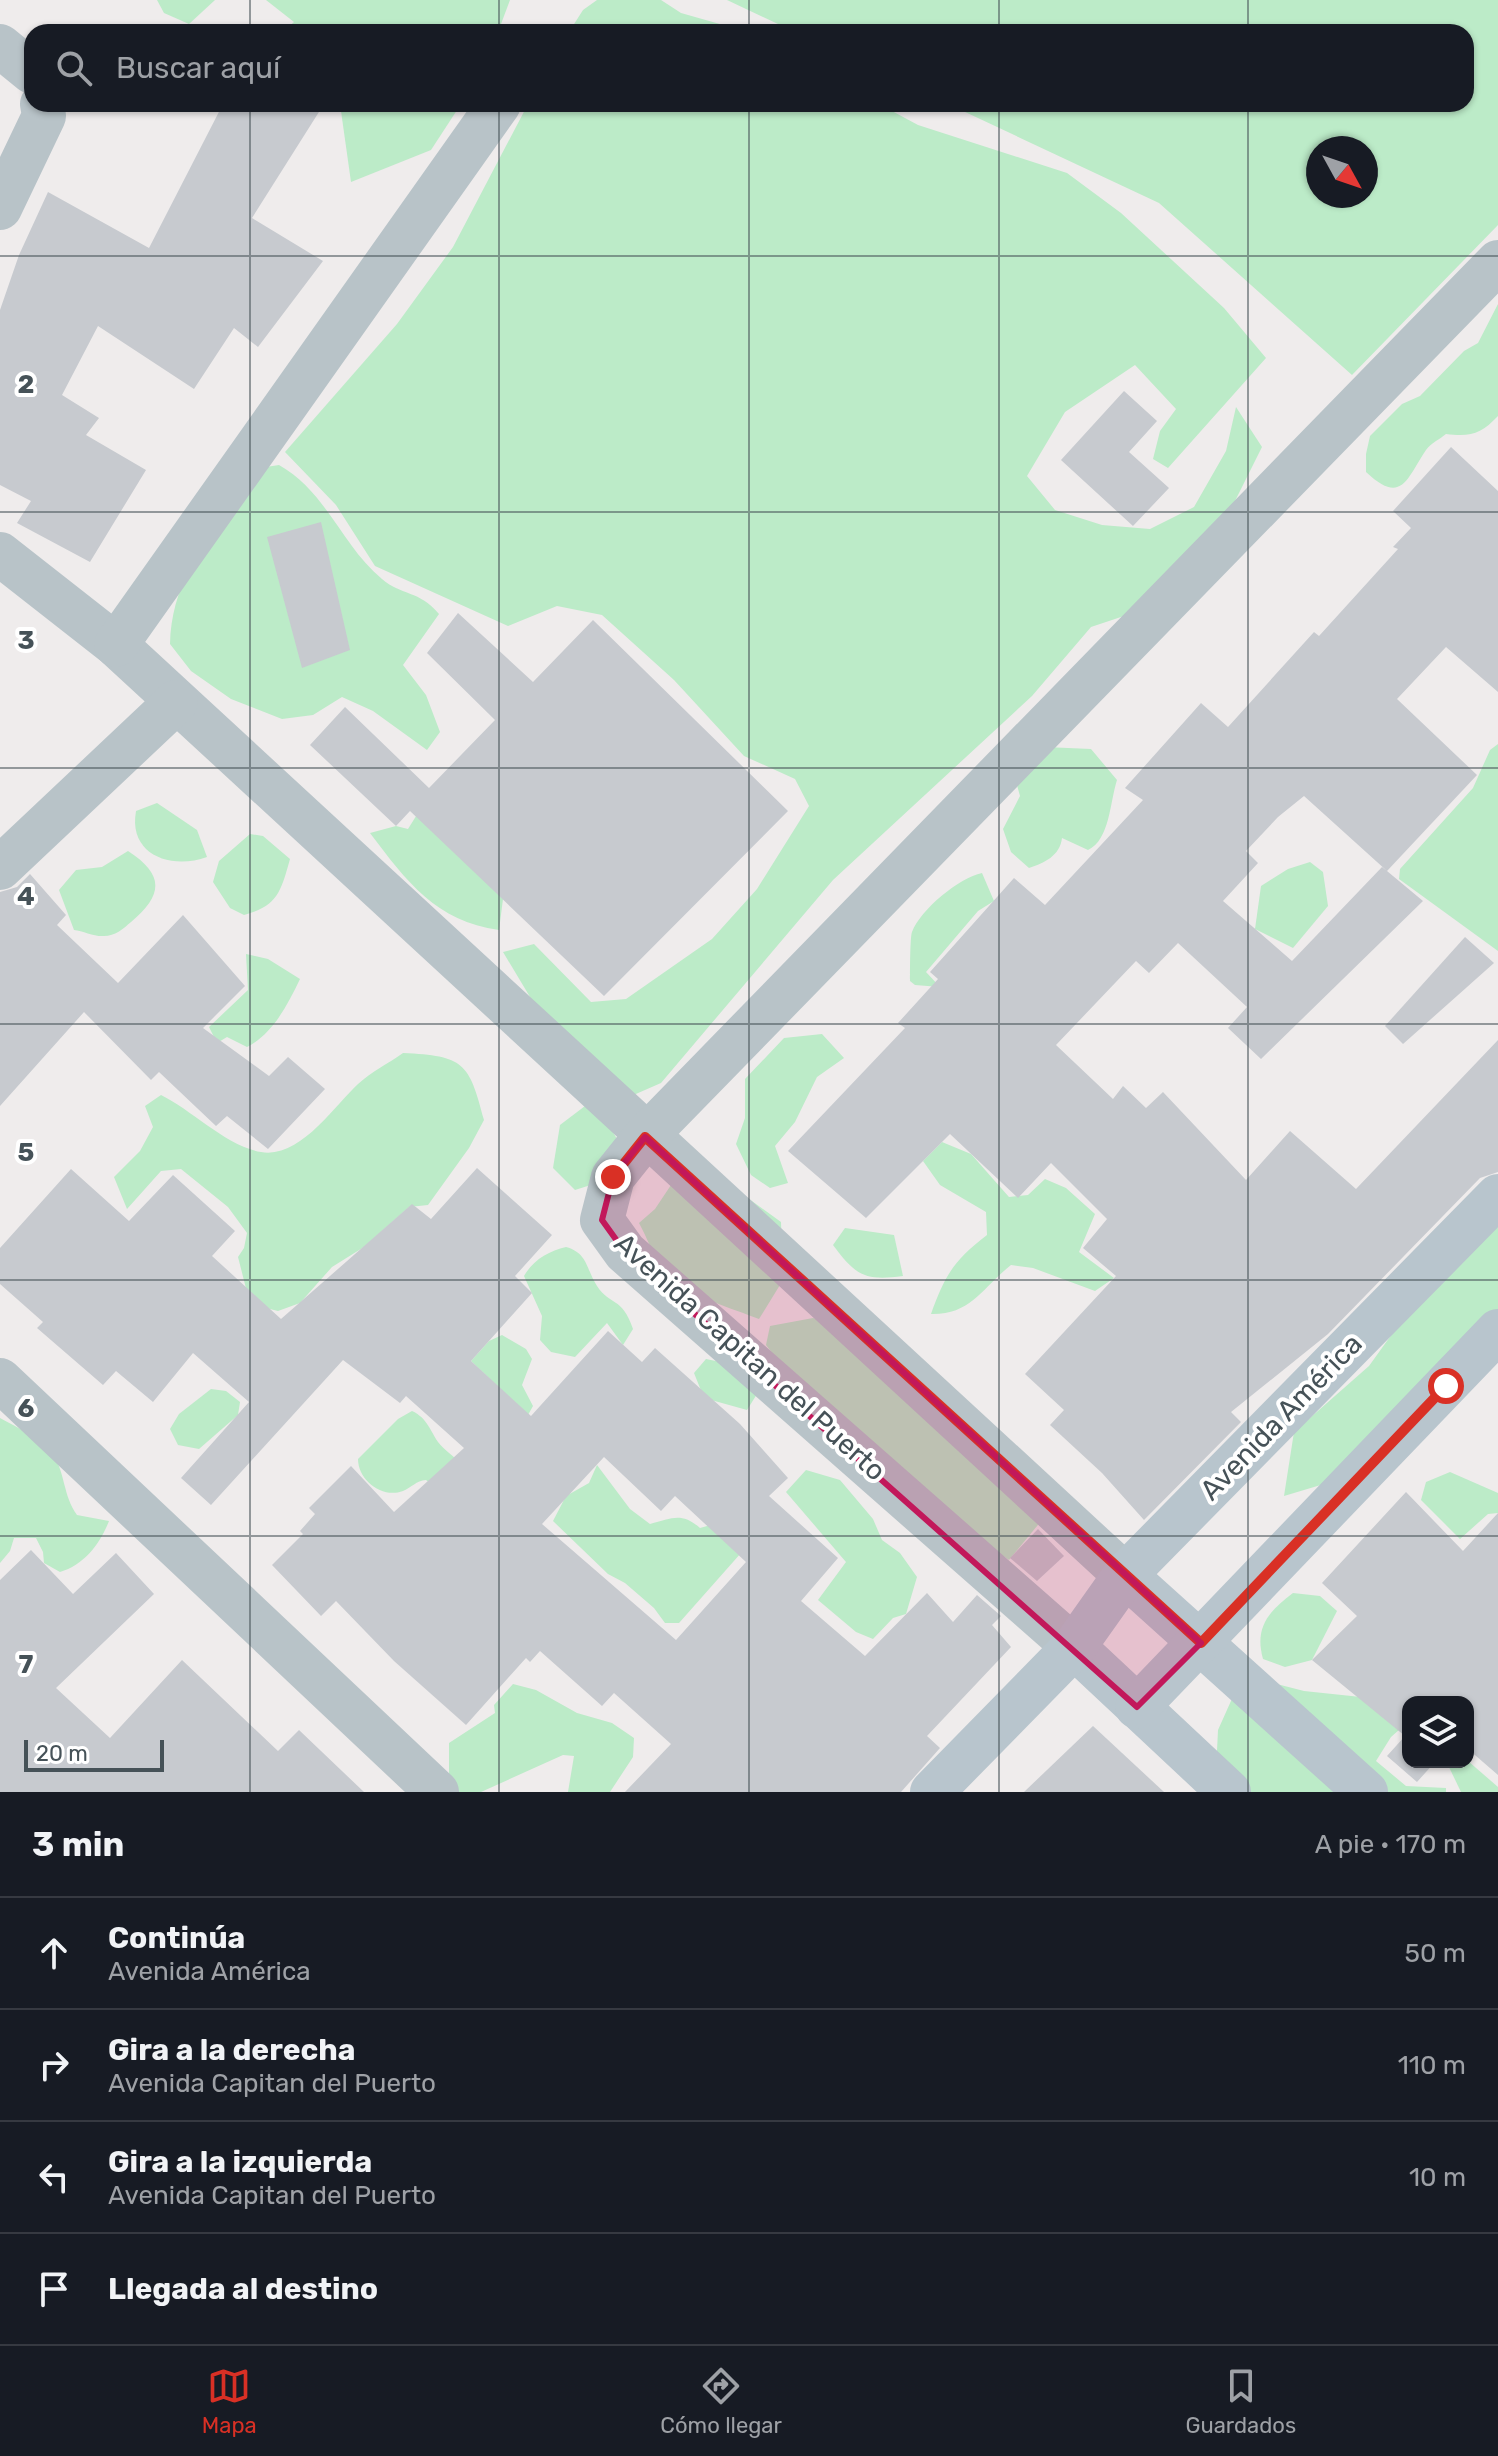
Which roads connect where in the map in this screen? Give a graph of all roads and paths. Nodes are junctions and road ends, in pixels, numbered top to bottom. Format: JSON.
{"nodes":[{"id":1,"x":0,"y":46,"type":"edge"},
{"id":2,"x":24,"y":66,"type":"edge"},
{"id":3,"x":43,"y":112,"type":"edge"},
{"id":4,"x":493,"y":112,"type":"edge"},
{"id":5,"x":0,"y":208,"type":"edge"},
{"id":6,"x":1498,"y":262,"type":"edge"},
{"id":7,"x":0,"y":554,"type":"edge"},
{"id":8,"x":116,"y":645,"type":"junction"},
{"id":9,"x":176,"y":702,"type":"junction"},
{"id":10,"x":0,"y":868,"type":"edge"},
{"id":11,"x":645,"y":1137,"type":"junction"},
{"id":12,"x":1498,"y":1196,"type":"edge"},
{"id":13,"x":1498,"y":1331,"type":"edge"},
{"id":14,"x":0,"y":1380,"type":"edge"},
{"id":15,"x":1125,"y":1575,"type":"junction"},
{"id":16,"x":1201,"y":1643,"type":"junction"},
{"id":17,"x":1074,"y":1647,"type":"junction"},
{"id":18,"x":1137,"y":1707,"type":"junction"},
{"id":19,"x":437,"y":1792,"type":"edge"},
{"id":20,"x":932,"y":1792,"type":"edge"},
{"id":21,"x":1229,"y":1792,"type":"edge"},
{"id":22,"x":1366,"y":1792,"type":"edge"}],
"edges":[{"from":1,"to":2,"type":"street"},
{"from":3,"to":5,"type":"street"},
{"from":4,"to":8,"type":"street"},
{"from":6,"to":11,"type":"street"},
{"from":7,"to":8,"type":"street"},
{"from":8,"to":9,"type":"street"},
{"from":9,"to":10,"type":"street"},
{"from":9,"to":11,"type":"street"},
{"from":11,"to":15,"type":"street"},
{"from":11,"to":17,"type":"street","name":"Avenida Capitan del Puerto"},
{"from":12,"to":15,"type":"main road","name":"Avenida América"},
{"from":13,"to":16,"type":"main road"},
{"from":14,"to":19,"type":"street"},
{"from":15,"to":16,"type":"main road"},
{"from":15,"to":17,"type":"main road","name":"Avenida América"},
{"from":16,"to":18,"type":"main road"},
{"from":16,"to":22,"type":"main road"},
{"from":17,"to":18,"type":"main road","name":"Avenida Capitan del Puerto"},
{"from":17,"to":20,"type":"main road","name":"Avenida América"},
{"from":18,"to":21,"type":"main road","name":"Avenida Capitan del Puerto"}]}
